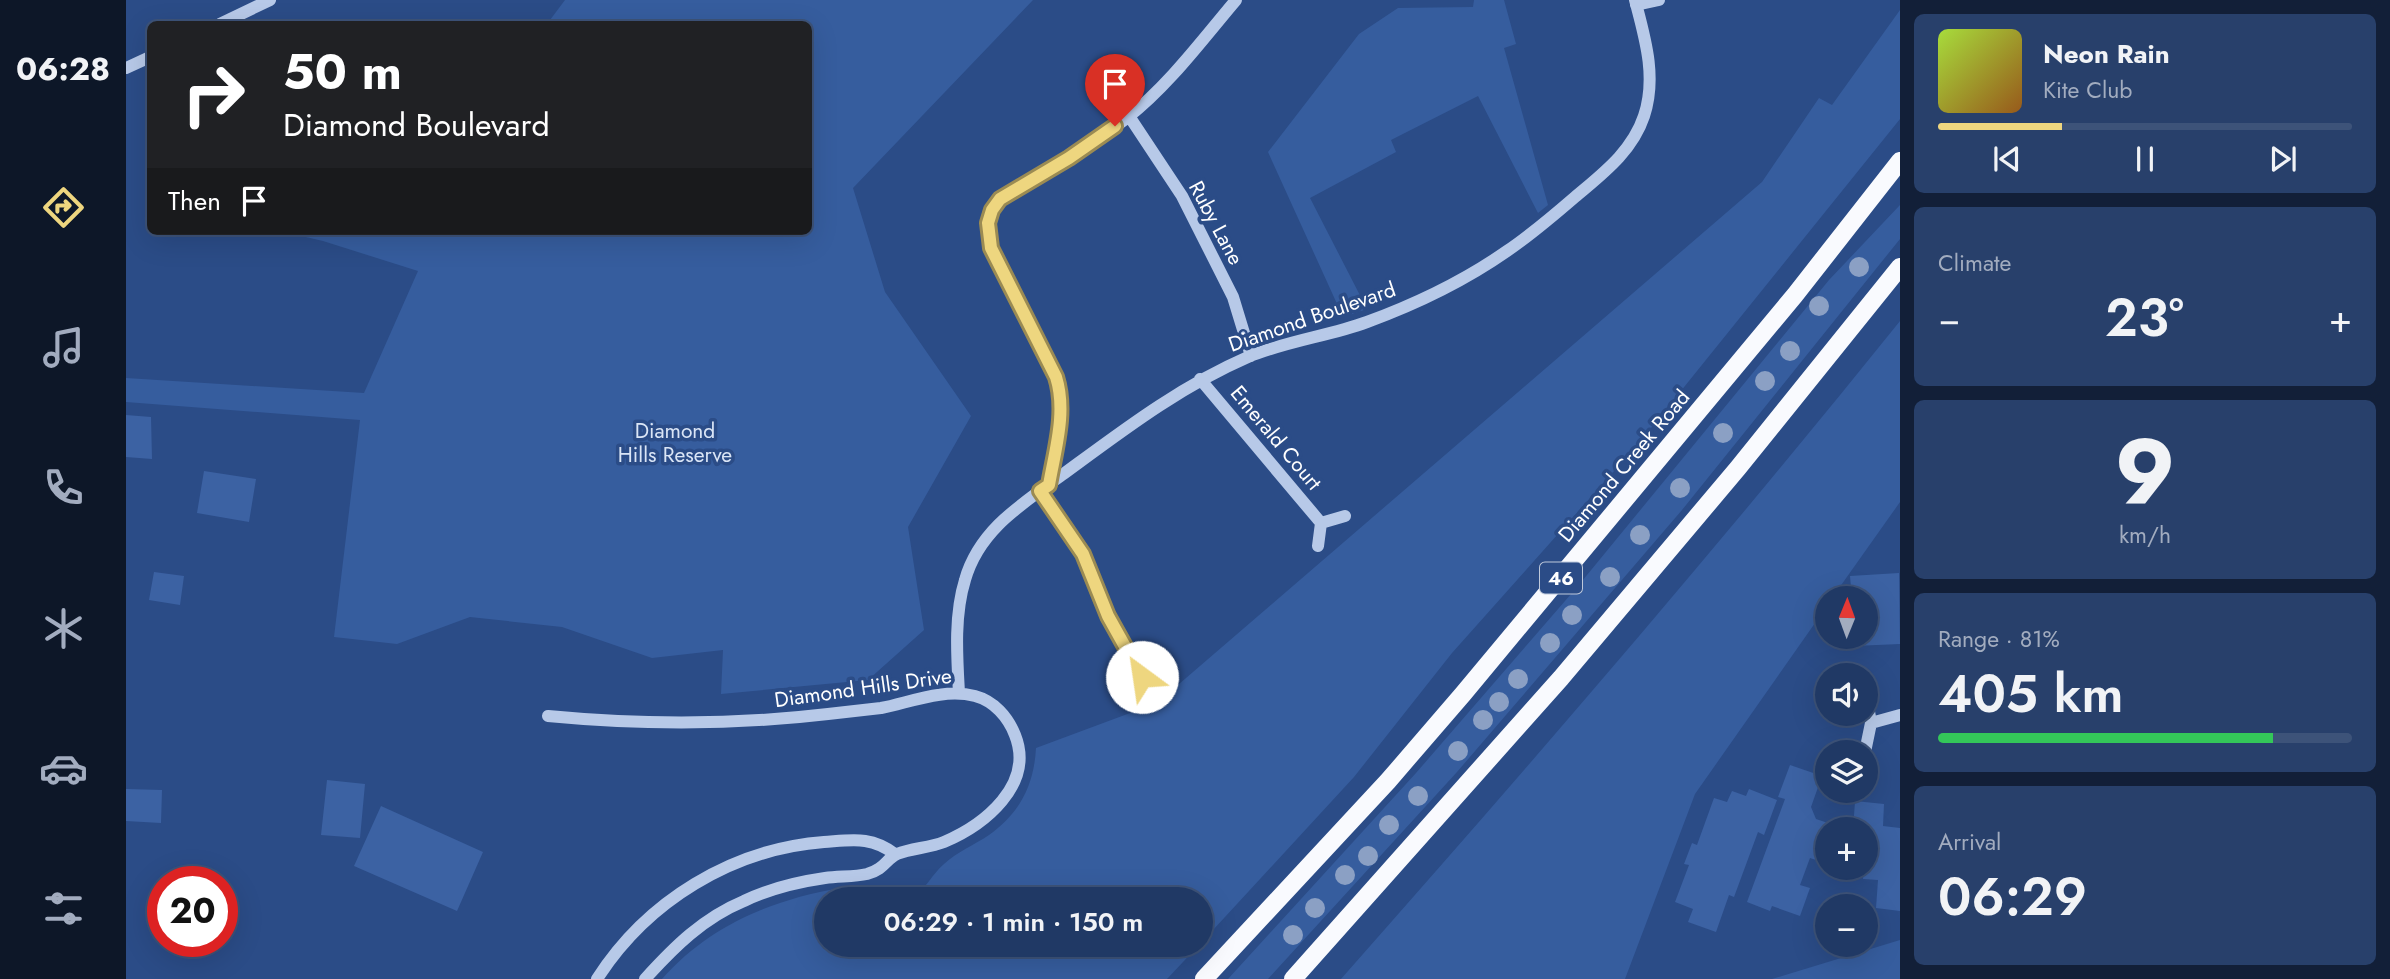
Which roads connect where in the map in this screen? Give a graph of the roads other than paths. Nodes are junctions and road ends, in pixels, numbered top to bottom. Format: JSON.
{"nodes":[{"id":1,"x":270,"y":0,"type":"edge"},
{"id":2,"x":1236,"y":0,"type":"edge"},
{"id":3,"x":1659,"y":0,"type":"edge"},
{"id":4,"x":1635,"y":3,"type":"edge"},
{"id":5,"x":226,"y":21,"type":"edge"},
{"id":6,"x":147,"y":58,"type":"edge"},
{"id":7,"x":126,"y":68,"type":"edge"},
{"id":8,"x":1129,"y":116,"type":"junction"},
{"id":9,"x":1900,"y":161,"type":"edge"},
{"id":10,"x":1900,"y":267,"type":"edge"},
{"id":11,"x":1251,"y":356,"type":"junction"},
{"id":12,"x":1200,"y":379,"type":"junction"},
{"id":13,"x":1044,"y":488,"type":"junction"},
{"id":14,"x":1345,"y":516,"type":"dead end"},
{"id":15,"x":1321,"y":523,"type":"junction"},
{"id":16,"x":1318,"y":546,"type":"dead end"},
{"id":17,"x":1170,"y":675,"type":"dead end"},
{"id":18,"x":1142,"y":677,"type":"junction"},
{"id":19,"x":959,"y":693,"type":"junction"},
{"id":20,"x":1127,"y":696,"type":"dead end"},
{"id":21,"x":1900,"y":715,"type":"edge"},
{"id":22,"x":548,"y":716,"type":"dead end"},
{"id":23,"x":1878,"y":721,"type":"edge"},
{"id":24,"x":895,"y":855,"type":"junction"},
{"id":25,"x":597,"y":979,"type":"edge"},
{"id":26,"x":645,"y":979,"type":"edge"},
{"id":27,"x":1204,"y":979,"type":"edge"},
{"id":28,"x":1293,"y":979,"type":"edge"}],
"edges":[{"from":1,"to":5,"type":"street"},
{"from":2,"to":8,"type":"street"},
{"from":3,"to":4,"type":"street"},
{"from":4,"to":11,"type":"street","name":"Diamond Boulevard"},
{"from":6,"to":7,"type":"street"},
{"from":8,"to":11,"type":"street","name":"Ruby Lane"},
{"from":8,"to":13,"type":"street"},
{"from":9,"to":27,"type":"main road","name":"Diamond Creek Road","number":"46"},
{"from":10,"to":28,"type":"main road"},
{"from":11,"to":12,"type":"street","name":"Diamond Boulevard"},
{"from":12,"to":13,"type":"street","name":"Diamond Boulevard"},
{"from":12,"to":15,"type":"street","name":"Emerald Court"},
{"from":13,"to":18,"type":"street"},
{"from":13,"to":19,"type":"street","name":"Diamond Boulevard"},
{"from":14,"to":15,"type":"street","name":"Emerald Court"},
{"from":15,"to":16,"type":"street","name":"Emerald Court"},
{"from":17,"to":18,"type":"street"},
{"from":18,"to":20,"type":"street"},
{"from":19,"to":22,"type":"street","name":"Diamond Hills Drive"},
{"from":19,"to":24,"type":"street","name":"Diamond Hills Drive"},
{"from":21,"to":23,"type":"street"},
{"from":24,"to":25,"type":"street"},
{"from":24,"to":26,"type":"street","name":"Diamond Hills Drive"}]}
